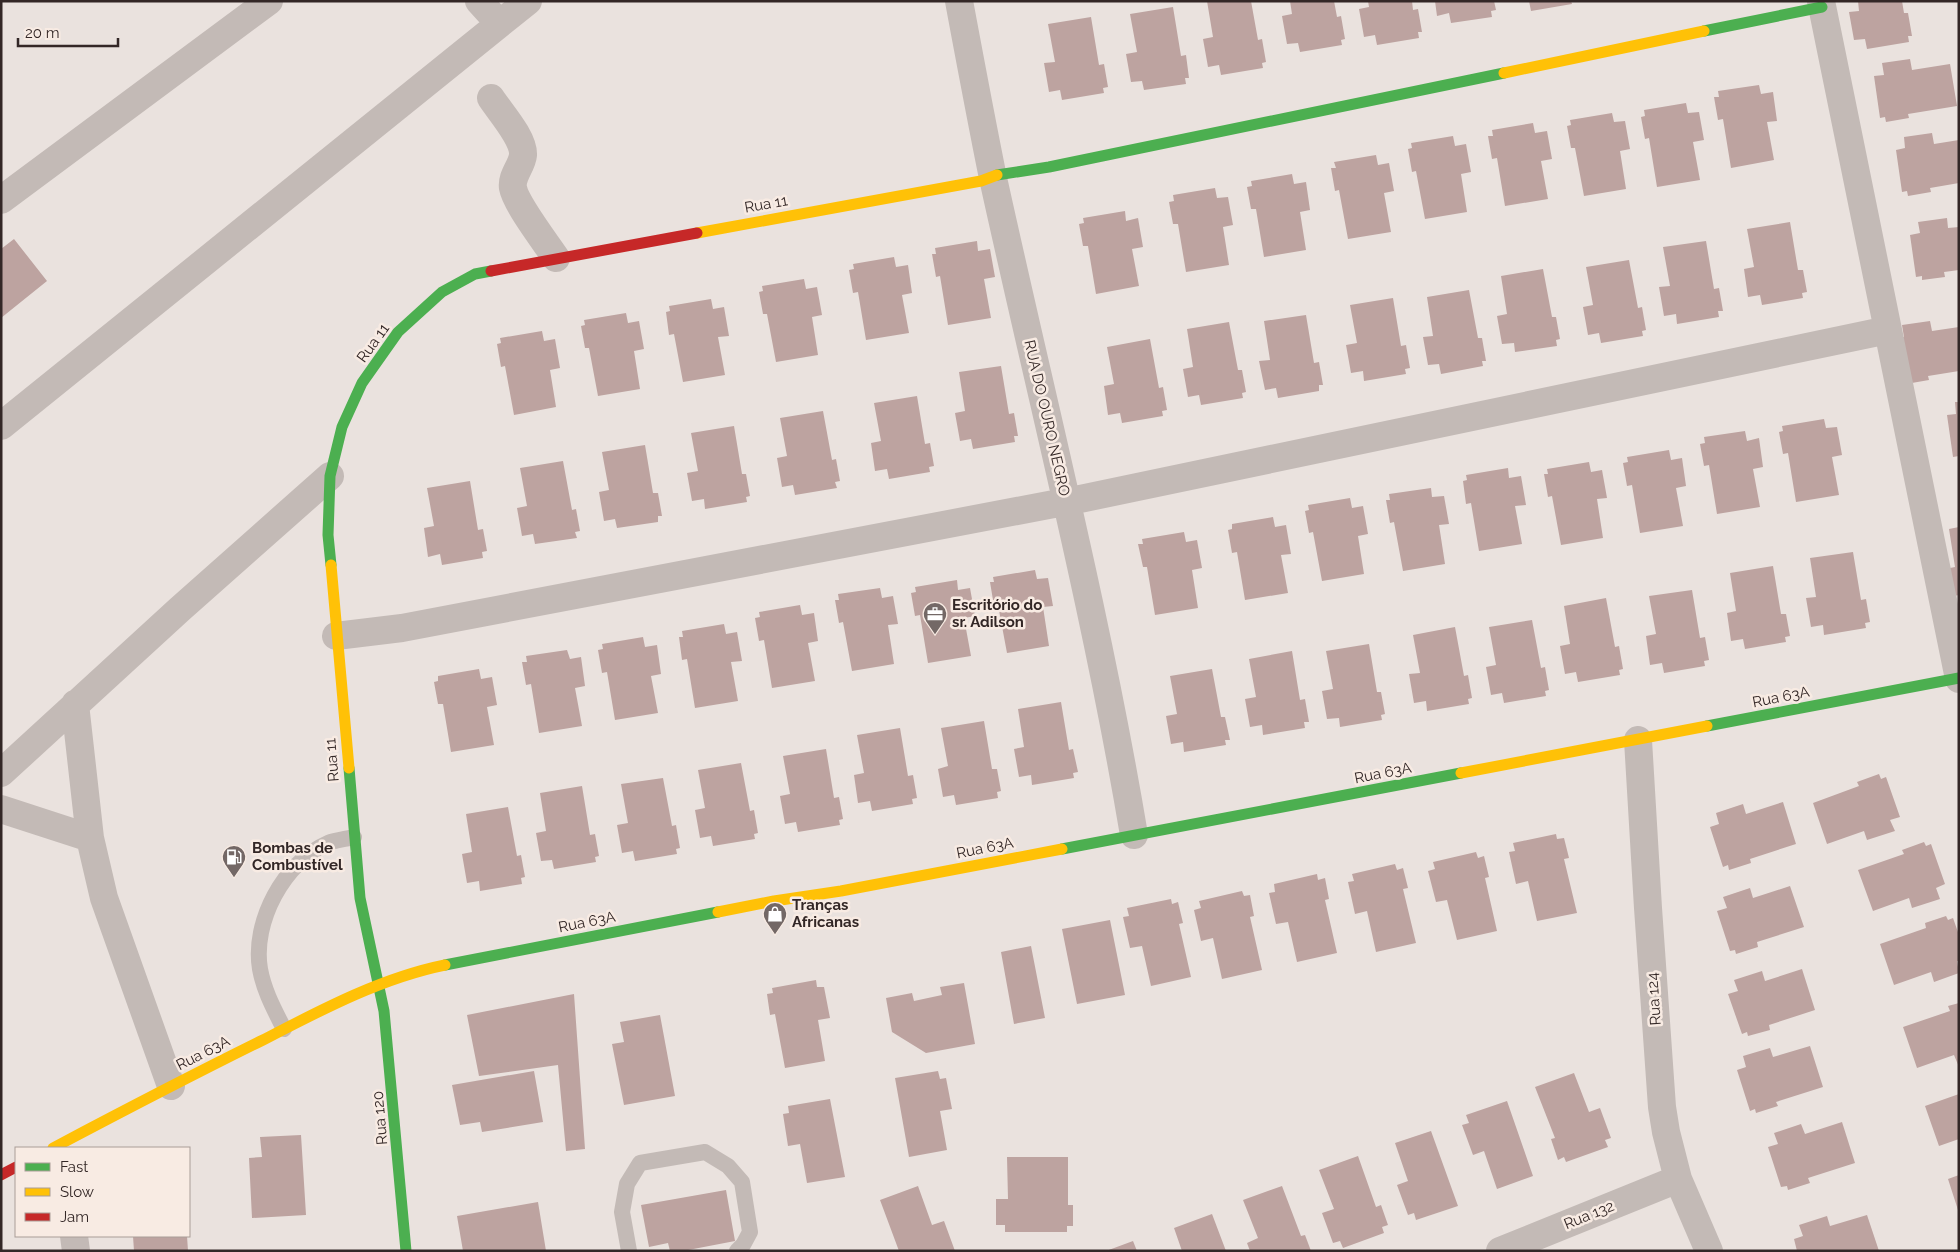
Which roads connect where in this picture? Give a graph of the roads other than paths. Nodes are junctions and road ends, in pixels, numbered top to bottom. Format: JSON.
{"nodes":[{"id":1,"x":269,"y":1,"type":"edge"},
{"id":2,"x":480,"y":1,"type":"edge"},
{"id":3,"x":528,"y":1,"type":"edge"},
{"id":4,"x":959,"y":1,"type":"edge"},
{"id":5,"x":1822,"y":4,"type":"edge"},
{"id":6,"x":500,"y":23,"type":"junction"},
{"id":7,"x":491,"y":98,"type":"dead end"},
{"id":8,"x":993,"y":176,"type":"junction"},
{"id":9,"x":1,"y":200,"type":"edge"},
{"id":10,"x":556,"y":258,"type":"junction"},
{"id":11,"x":1888,"y":330,"type":"junction"},
{"id":12,"x":1,"y":426,"type":"edge"},
{"id":13,"x":330,"y":476,"type":"junction"},
{"id":14,"x":1066,"y":502,"type":"junction"},
{"id":15,"x":336,"y":636,"type":"junction"},
{"id":16,"x":1959,"y":678,"type":"edge"},
{"id":17,"x":75,"y":704,"type":"junction"},
{"id":18,"x":1638,"y":740,"type":"junction"},
{"id":19,"x":1,"y":772,"type":"edge"},
{"id":20,"x":1,"y":810,"type":"edge"},
{"id":21,"x":1134,"y":835,"type":"junction"},
{"id":22,"x":354,"y":837,"type":"junction"},
{"id":23,"x":90,"y":838,"type":"junction"},
{"id":24,"x":379,"y":984,"type":"junction"},
{"id":25,"x":284,"y":1029,"type":"junction"},
{"id":26,"x":171,"y":1086,"type":"junction"},
{"id":27,"x":65,"y":1145,"type":"edge"},
{"id":28,"x":15,"y":1168,"type":"edge"},
{"id":29,"x":1,"y":1175,"type":"edge"},
{"id":30,"x":1678,"y":1179,"type":"junction"},
{"id":31,"x":74,"y":1237,"type":"edge"},
{"id":32,"x":76,"y":1251,"type":"edge"},
{"id":33,"x":406,"y":1251,"type":"edge"},
{"id":34,"x":629,"y":1251,"type":"edge"},
{"id":35,"x":737,"y":1251,"type":"edge"},
{"id":36,"x":1500,"y":1251,"type":"edge"},
{"id":37,"x":1709,"y":1251,"type":"edge"}],
"edges":[{"from":1,"to":9,"type":"street"},
{"from":2,"to":6,"type":"street"},
{"from":3,"to":6,"type":"street"},
{"from":4,"to":8,"type":"street","name":"RUA DO OURO NEGRO"},
{"from":5,"to":8,"type":"street","name":"Rua 11"},
{"from":5,"to":11,"type":"street"},
{"from":6,"to":12,"type":"street"},
{"from":7,"to":10,"type":"street"},
{"from":8,"to":10,"type":"street","name":"Rua 11"},
{"from":8,"to":14,"type":"street","name":"RUA DO OURO NEGRO"},
{"from":10,"to":13,"type":"street","name":"Rua 11"},
{"from":11,"to":14,"type":"street"},
{"from":11,"to":16,"type":"street"},
{"from":13,"to":15,"type":"street","name":"Rua 11"},
{"from":13,"to":17,"type":"street"},
{"from":14,"to":15,"type":"street"},
{"from":14,"to":21,"type":"street","name":"RUA DO OURO NEGRO"},
{"from":15,"to":22,"type":"street","name":"Rua 11"},
{"from":16,"to":18,"type":"street","name":"Rua 63A"},
{"from":17,"to":19,"type":"street"},
{"from":17,"to":23,"type":"street"},
{"from":18,"to":21,"type":"street","name":"Rua 63A"},
{"from":18,"to":30,"type":"street","name":"Rua 124"},
{"from":20,"to":23,"type":"street"},
{"from":21,"to":24,"type":"street","name":"Rua 63A"},
{"from":22,"to":24,"type":"street","name":"Rua 11"},
{"from":22,"to":25,"type":"lane"},
{"from":23,"to":26,"type":"street"},
{"from":24,"to":25,"type":"street","name":"Rua 63A"},
{"from":24,"to":33,"type":"street","name":"Rua 120"},
{"from":25,"to":26,"type":"street","name":"Rua 63A"},
{"from":26,"to":27,"type":"street","name":"Rua 63A"},
{"from":28,"to":29,"type":"street"},
{"from":30,"to":36,"type":"street","name":"Rua 132"},
{"from":30,"to":37,"type":"street","name":"Rua 124"},
{"from":31,"to":32,"type":"street"},
{"from":34,"to":35,"type":"lane"}]}
